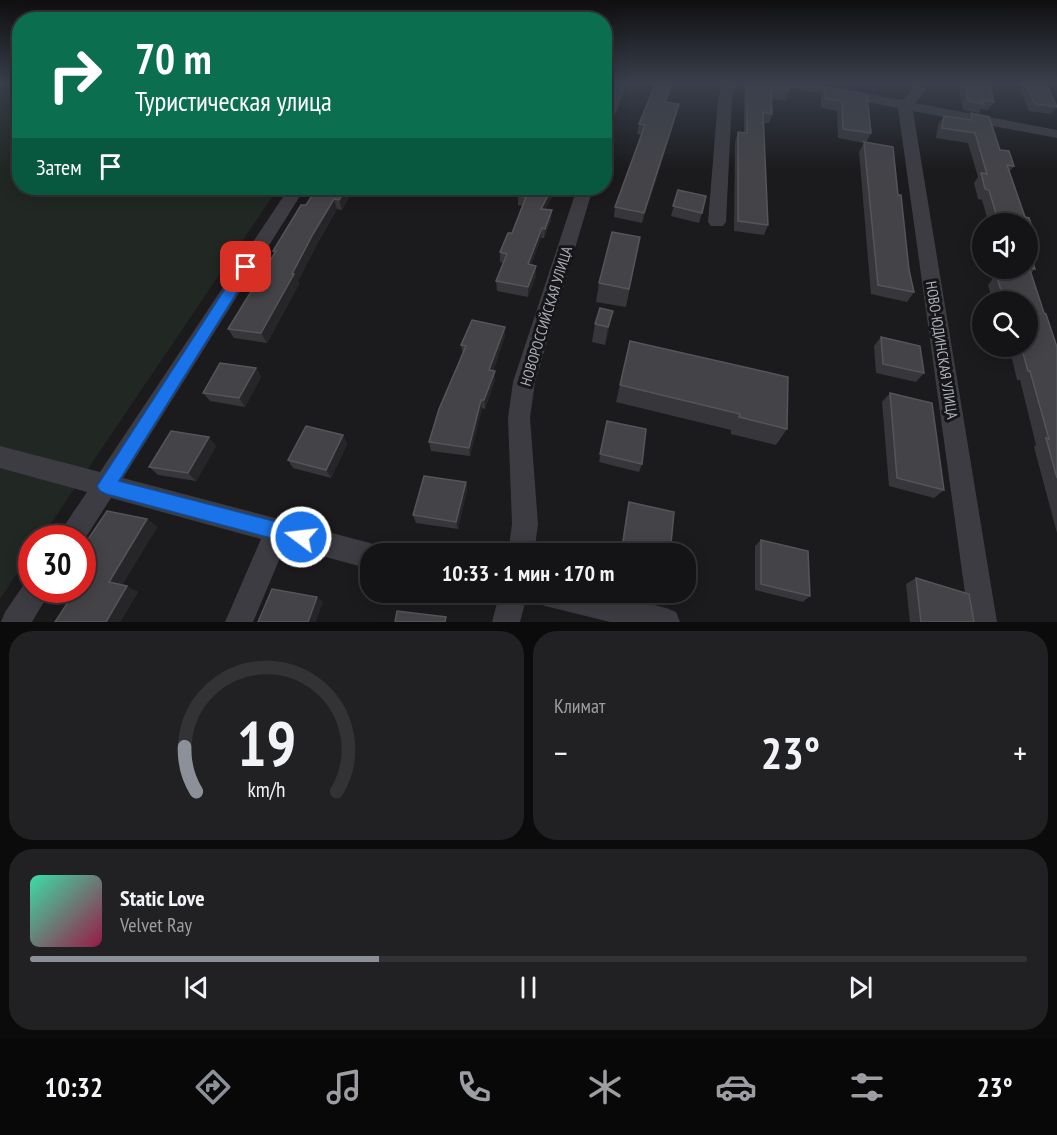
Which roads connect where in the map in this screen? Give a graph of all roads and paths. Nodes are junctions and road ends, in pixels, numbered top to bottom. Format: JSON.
{"nodes":[{"id":1,"x":724,"y":112,"type":"edge"},
{"id":2,"x":906,"y":112,"type":"edge"},
{"id":3,"x":938,"y":112,"type":"edge"},
{"id":4,"x":1057,"y":134,"type":"edge"},
{"id":5,"x":293,"y":195,"type":"edge"},
{"id":6,"x":583,"y":195,"type":"edge"},
{"id":7,"x":717,"y":222,"type":"dead end"},
{"id":8,"x":0,"y":457,"type":"edge"},
{"id":9,"x":106,"y":486,"type":"junction"},
{"id":10,"x":80,"y":525,"type":"edge"},
{"id":11,"x":278,"y":531,"type":"junction"},
{"id":12,"x":522,"y":543,"type":"edge"},
{"id":13,"x":360,"y":553,"type":"edge"},
{"id":14,"x":28,"y":603,"type":"edge"},
{"id":15,"x":511,"y":603,"type":"edge"},
{"id":16,"x":589,"y":603,"type":"edge"},
{"id":17,"x":15,"y":622,"type":"edge"},
{"id":18,"x":239,"y":622,"type":"edge"},
{"id":19,"x":506,"y":622,"type":"edge"},
{"id":20,"x":666,"y":622,"type":"edge"},
{"id":21,"x":983,"y":622,"type":"edge"}],
"edges":[{"from":1,"to":7,"type":"street"},
{"from":2,"to":21,"type":"street","name":"НОВО-ЮДИНСКАЯ УЛИЦА"},
{"from":3,"to":4,"type":"street"},
{"from":5,"to":9,"type":"street"},
{"from":6,"to":12,"type":"street","name":"НОВОРОССИЙСКАЯ УЛИЦА"},
{"from":8,"to":9,"type":"street"},
{"from":9,"to":10,"type":"street"},
{"from":9,"to":11,"type":"street"},
{"from":11,"to":13,"type":"street"},
{"from":11,"to":18,"type":"street"},
{"from":14,"to":17,"type":"street"},
{"from":15,"to":19,"type":"street"},
{"from":16,"to":20,"type":"street"}]}
